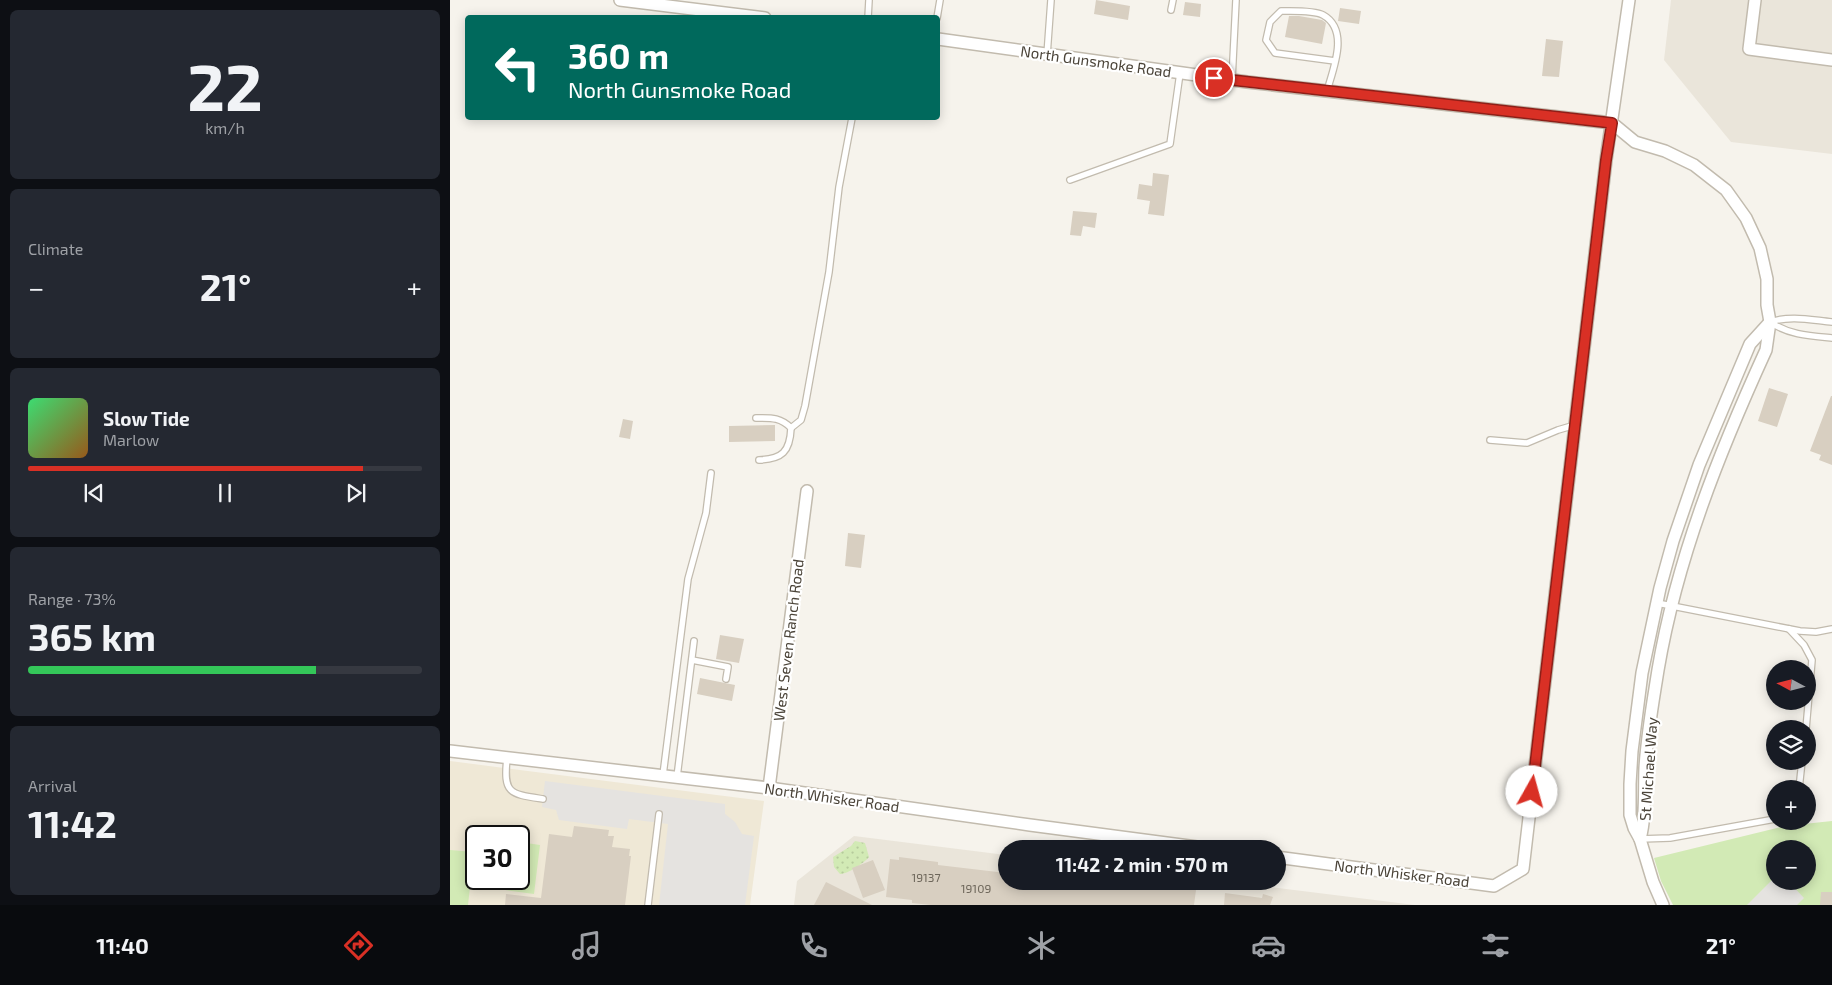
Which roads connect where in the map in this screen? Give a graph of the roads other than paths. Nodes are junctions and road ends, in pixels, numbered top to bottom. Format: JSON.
{"nodes":[{"id":1,"x":620,"y":0,"type":"edge"},
{"id":2,"x":869,"y":0,"type":"edge"},
{"id":3,"x":940,"y":0,"type":"edge"},
{"id":4,"x":1051,"y":0,"type":"edge"},
{"id":5,"x":1173,"y":0,"type":"edge"},
{"id":6,"x":1236,"y":0,"type":"edge"},
{"id":7,"x":1629,"y":0,"type":"edge"},
{"id":8,"x":1755,"y":0,"type":"edge"},
{"id":9,"x":1171,"y":10,"type":"dead end"},
{"id":10,"x":740,"y":15,"type":"edge"},
{"id":11,"x":868,"y":15,"type":"edge"},
{"id":12,"x":938,"y":15,"type":"edge"},
{"id":13,"x":940,"y":39,"type":"edge"},
{"id":14,"x":1046,"y":55,"type":"junction"},
{"id":15,"x":1832,"y":60,"type":"edge"},
{"id":16,"x":1335,"y":61,"type":"junction"},
{"id":17,"x":1180,"y":73,"type":"junction"},
{"id":18,"x":1232,"y":80,"type":"junction"},
{"id":19,"x":1327,"y":91,"type":"junction"},
{"id":20,"x":852,"y":120,"type":"edge"},
{"id":21,"x":1612,"y":123,"type":"junction"},
{"id":22,"x":1070,"y":180,"type":"dead end"},
{"id":23,"x":1770,"y":322,"type":"junction"},
{"id":24,"x":1832,"y":322,"type":"edge"},
{"id":25,"x":1832,"y":338,"type":"edge"},
{"id":26,"x":756,"y":418,"type":"dead end"},
{"id":27,"x":1575,"y":425,"type":"junction"},
{"id":28,"x":791,"y":428,"type":"junction"},
{"id":29,"x":1490,"y":440,"type":"dead end"},
{"id":30,"x":1705,"y":451,"type":"junction"},
{"id":31,"x":1719,"y":457,"type":"junction"},
{"id":32,"x":759,"y":460,"type":"dead end"},
{"id":33,"x":711,"y":473,"type":"dead end"},
{"id":34,"x":807,"y":491,"type":"dead end"},
{"id":35,"x":1656,"y":603,"type":"junction"},
{"id":36,"x":1672,"y":606,"type":"junction"},
{"id":37,"x":1788,"y":628,"type":"junction"},
{"id":38,"x":1832,"y":629,"type":"edge"},
{"id":39,"x":694,"y":640,"type":"dead end"},
{"id":40,"x":692,"y":660,"type":"junction"},
{"id":41,"x":726,"y":679,"type":"dead end"},
{"id":42,"x":1807,"y":720,"type":"edge"},
{"id":43,"x":450,"y":751,"type":"edge"},
{"id":44,"x":507,"y":758,"type":"junction"},
{"id":45,"x":663,"y":775,"type":"junction"},
{"id":46,"x":677,"y":777,"type":"junction"},
{"id":47,"x":769,"y":788,"type":"junction"},
{"id":48,"x":543,"y":799,"type":"dead end"},
{"id":49,"x":659,"y":814,"type":"dead end"},
{"id":50,"x":1766,"y":821,"type":"edge"},
{"id":51,"x":1144,"y":840,"type":"edge"},
{"id":52,"x":1640,"y":840,"type":"junction"},
{"id":53,"x":1286,"y":858,"type":"edge"},
{"id":54,"x":648,"y":905,"type":"edge"},
{"id":55,"x":1663,"y":905,"type":"edge"}],
"edges":[{"from":1,"to":10,"type":"street"},
{"from":2,"to":11,"type":"lane"},
{"from":3,"to":12,"type":"lane"},
{"from":4,"to":14,"type":"lane"},
{"from":5,"to":9,"type":"lane"},
{"from":6,"to":18,"type":"lane"},
{"from":7,"to":21,"type":"street"},
{"from":8,"to":15,"type":"street"},
{"from":13,"to":14,"type":"street","name":"North Gunsmoke Road"},
{"from":14,"to":17,"type":"street","name":"North Gunsmoke Road"},
{"from":16,"to":16,"type":"lane"},
{"from":16,"to":19,"type":"lane"},
{"from":17,"to":18,"type":"street","name":"North Gunsmoke Road"},
{"from":17,"to":22,"type":"lane"},
{"from":18,"to":19,"type":"street","name":"North Gunsmoke Road"},
{"from":19,"to":21,"type":"street","name":"North Gunsmoke Road"},
{"from":20,"to":28,"type":"lane"},
{"from":21,"to":23,"type":"street","name":"St Michael Way"},
{"from":21,"to":27,"type":"street"},
{"from":23,"to":24,"type":"lane"},
{"from":23,"to":25,"type":"lane"},
{"from":23,"to":30,"type":"street","name":"St Michael Way"},
{"from":23,"to":31,"type":"street","name":"St Michael Way"},
{"from":26,"to":28,"type":"lane"},
{"from":27,"to":29,"type":"lane"},
{"from":27,"to":53,"type":"street","name":"North Whisker Road"},
{"from":28,"to":32,"type":"lane"},
{"from":30,"to":31,"type":"lane"},
{"from":30,"to":35,"type":"street","name":"St Michael Way"},
{"from":31,"to":36,"type":"street","name":"St Michael Way"},
{"from":33,"to":45,"type":"lane"},
{"from":34,"to":47,"type":"street","name":"West Seven Ranch Road"},
{"from":35,"to":36,"type":"lane"},
{"from":35,"to":52,"type":"street","name":"St Michael Way"},
{"from":36,"to":37,"type":"lane"},
{"from":36,"to":52,"type":"street","name":"St Michael Way"},
{"from":37,"to":38,"type":"lane"},
{"from":37,"to":42,"type":"lane"},
{"from":39,"to":40,"type":"lane"},
{"from":40,"to":41,"type":"lane"},
{"from":40,"to":46,"type":"lane"},
{"from":43,"to":44,"type":"street","name":"North Whisker Road"},
{"from":44,"to":45,"type":"street","name":"North Whisker Road"},
{"from":44,"to":48,"type":"lane"},
{"from":45,"to":46,"type":"street","name":"North Whisker Road"},
{"from":46,"to":47,"type":"street","name":"North Whisker Road"},
{"from":47,"to":51,"type":"street","name":"North Whisker Road"},
{"from":49,"to":54,"type":"lane"},
{"from":50,"to":52,"type":"lane"},
{"from":52,"to":55,"type":"street"}]}
